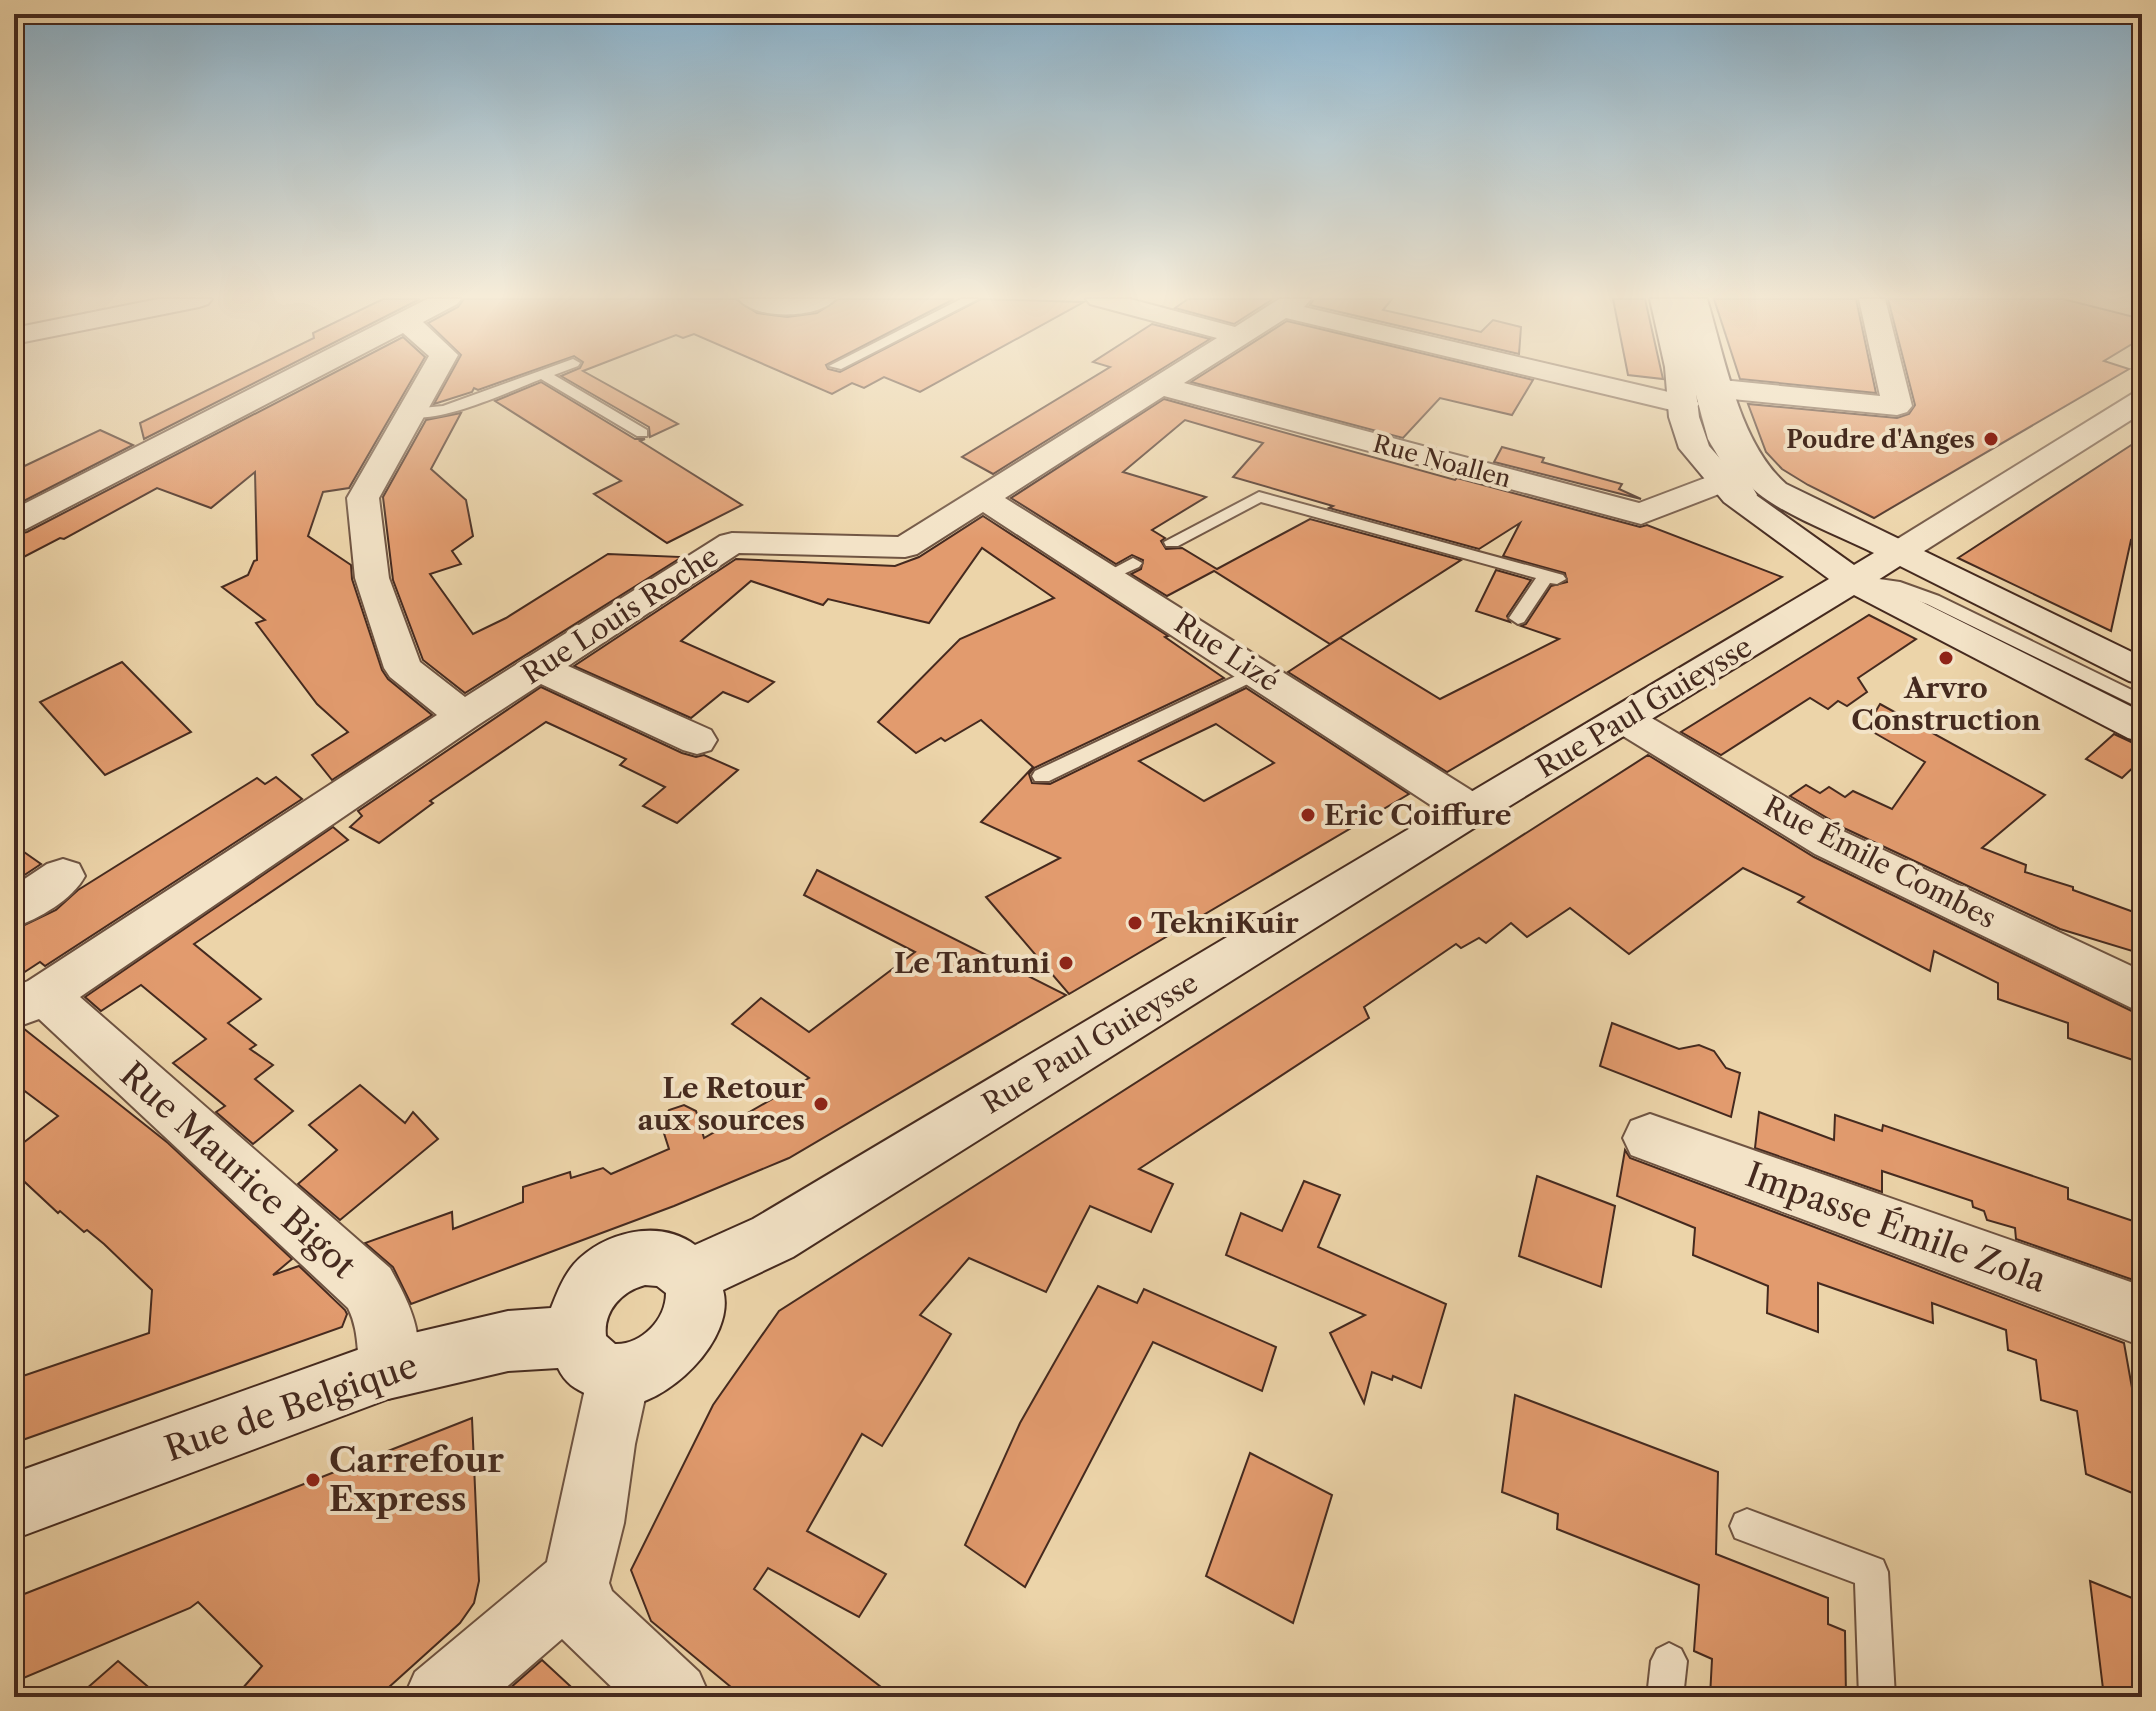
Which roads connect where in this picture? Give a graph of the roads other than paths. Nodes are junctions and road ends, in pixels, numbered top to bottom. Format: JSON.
{"nodes":[{"id":1,"x":293,"y":379,"type":"edge"},
{"id":2,"x":430,"y":379,"type":"edge"},
{"id":3,"x":529,"y":379,"type":"edge"},
{"id":4,"x":550,"y":379,"type":"edge"},
{"id":5,"x":1172,"y":379,"type":"edge"},
{"id":6,"x":1584,"y":379,"type":"edge"},
{"id":7,"x":1681,"y":379,"type":"edge"},
{"id":8,"x":1699,"y":379,"type":"edge"},
{"id":9,"x":1719,"y":379,"type":"edge"},
{"id":10,"x":1891,"y":379,"type":"edge"},
{"id":11,"x":1160,"y":386,"type":"junction"},
{"id":12,"x":1722,"y":389,"type":"junction"},
{"id":13,"x":2142,"y":400,"type":"edge"},
{"id":14,"x":1684,"y":404,"type":"junction"},
{"id":15,"x":411,"y":413,"type":"junction"},
{"id":16,"x":642,"y":433,"type":"dead end"},
{"id":17,"x":1721,"y":482,"type":"junction"},
{"id":18,"x":982,"y":497,"type":"junction"},
{"id":19,"x":1762,"y":513,"type":"junction"},
{"id":20,"x":14,"y":522,"type":"edge"},
{"id":21,"x":1172,"y":542,"type":"dead end"},
{"id":22,"x":1898,"y":553,"type":"junction"},
{"id":23,"x":1854,"y":581,"type":"junction"},
{"id":24,"x":1933,"y":600,"type":"junction"},
{"id":25,"x":1518,"y":618,"type":"dead end"},
{"id":26,"x":539,"y":668,"type":"junction"},
{"id":27,"x":1257,"y":672,"type":"junction"},
{"id":28,"x":2142,"y":672,"type":"edge"},
{"id":29,"x":2142,"y":703,"type":"edge"},
{"id":30,"x":464,"y":716,"type":"junction"},
{"id":31,"x":1624,"y":719,"type":"junction"},
{"id":32,"x":2142,"y":729,"type":"edge"},
{"id":33,"x":697,"y":740,"type":"dead end"},
{"id":34,"x":1042,"y":776,"type":"dead end"},
{"id":35,"x":1470,"y":810,"type":"junction"},
{"id":36,"x":63,"y":876,"type":"dead end"},
{"id":37,"x":14,"y":909,"type":"edge"},
{"id":38,"x":2142,"y":993,"type":"edge"},
{"id":39,"x":29,"y":1002,"type":"edge"},
{"id":40,"x":1650,"y":1138,"type":"dead end"},
{"id":41,"x":689,"y":1277,"type":"junction"},
{"id":42,"x":2142,"y":1316,"type":"edge"},
{"id":43,"x":597,"y":1356,"type":"junction"},
{"id":44,"x":388,"y":1369,"type":"junction"},
{"id":45,"x":14,"y":1506,"type":"edge"},
{"id":46,"x":1747,"y":1526,"type":"dead end"},
{"id":47,"x":575,"y":1583,"type":"junction"},
{"id":48,"x":1669,"y":1661,"type":"dead end"},
{"id":49,"x":440,"y":1697,"type":"edge"},
{"id":50,"x":674,"y":1697,"type":"edge"},
{"id":51,"x":1665,"y":1697,"type":"edge"},
{"id":52,"x":1877,"y":1697,"type":"edge"}],
"edges":[{"from":1,"to":20,"type":"street"},
{"from":2,"to":15,"type":"street"},
{"from":3,"to":15,"type":"lane"},
{"from":4,"to":16,"type":"lane"},
{"from":5,"to":11,"type":"street","name":"Rue Louis Roche"},
{"from":6,"to":14,"type":"street"},
{"from":7,"to":14,"type":"street"},
{"from":8,"to":19,"type":"lane"},
{"from":9,"to":12,"type":"street"},
{"from":10,"to":12,"type":"street"},
{"from":11,"to":17,"type":"street","name":"Rue Noallen"},
{"from":11,"to":18,"type":"street","name":"Rue Louis Roche"},
{"from":12,"to":22,"type":"street"},
{"from":13,"to":22,"type":"street","name":"Rue Paul Guieysse"},
{"from":14,"to":17,"type":"street"},
{"from":15,"to":30,"type":"street"},
{"from":17,"to":19,"type":"street"},
{"from":18,"to":26,"type":"street","name":"Rue Louis Roche"},
{"from":18,"to":27,"type":"street","name":"Rue Lizé"},
{"from":19,"to":23,"type":"street"},
{"from":21,"to":25,"type":"lane"},
{"from":22,"to":23,"type":"street","name":"Rue Paul Guieysse"},
{"from":22,"to":24,"type":"lane"},
{"from":22,"to":28,"type":"street"},
{"from":23,"to":24,"type":"lane"},
{"from":23,"to":31,"type":"street","name":"Rue Paul Guieysse"},
{"from":23,"to":32,"type":"street"},
{"from":24,"to":29,"type":"lane"},
{"from":26,"to":30,"type":"street","name":"Rue Louis Roche"},
{"from":26,"to":33,"type":"street"},
{"from":27,"to":34,"type":"lane"},
{"from":27,"to":35,"type":"street","name":"Rue Lizé"},
{"from":30,"to":39,"type":"street","name":"Rue Louis Roche"},
{"from":31,"to":35,"type":"street","name":"Rue Paul Guieysse"},
{"from":31,"to":38,"type":"street","name":"Rue Émile Combes"},
{"from":35,"to":41,"type":"street","name":"Rue Paul Guieysse"},
{"from":36,"to":37,"type":"street"},
{"from":39,"to":44,"type":"street","name":"Rue Maurice Bigot"},
{"from":40,"to":42,"type":"street","name":"Impasse Émile Zola"},
{"from":41,"to":43,"type":"street"},
{"from":41,"to":43,"type":"street"},
{"from":43,"to":44,"type":"street","name":"Rue de Belgique"},
{"from":43,"to":47,"type":"street"},
{"from":44,"to":45,"type":"street","name":"Rue de Belgique"},
{"from":46,"to":52,"type":"lane"},
{"from":47,"to":49,"type":"street"},
{"from":47,"to":50,"type":"street"},
{"from":48,"to":51,"type":"lane"}]}
